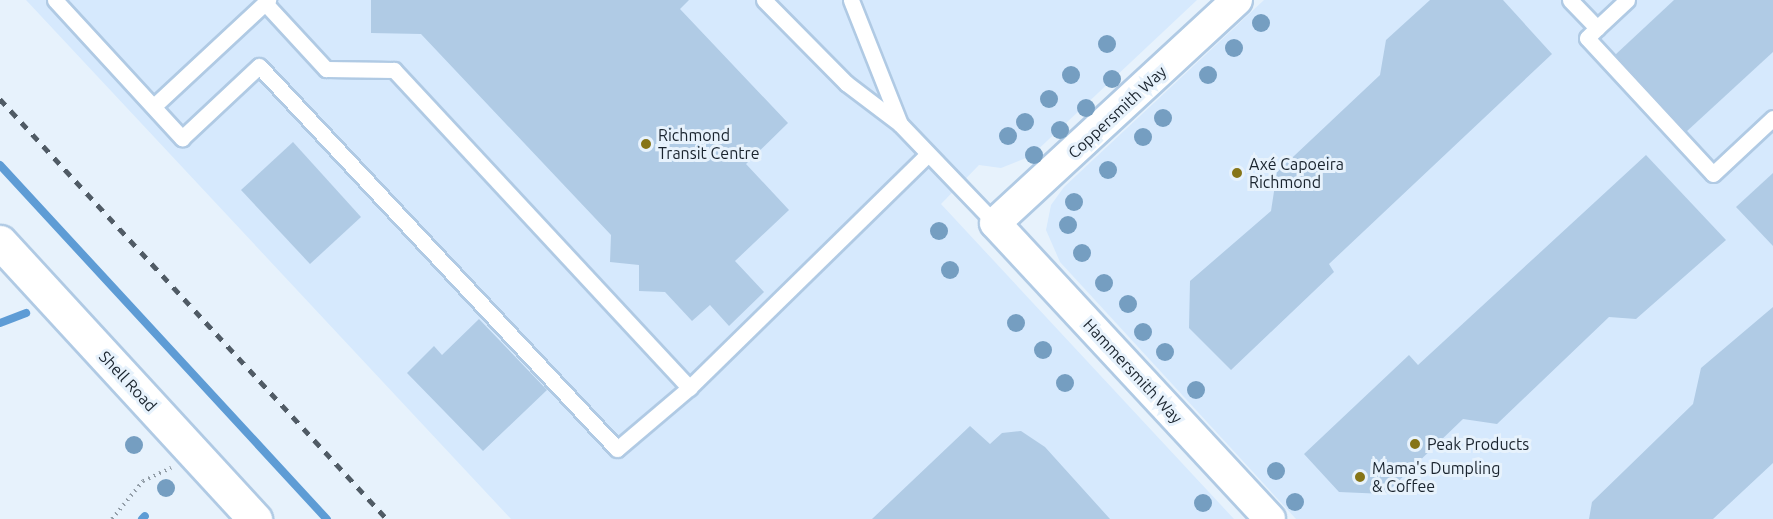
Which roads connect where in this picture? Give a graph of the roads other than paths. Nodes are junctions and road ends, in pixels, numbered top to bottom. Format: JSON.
{"nodes":[{"id":1,"x":55,"y":0,"type":"edge"},
{"id":2,"x":764,"y":0,"type":"edge"},
{"id":3,"x":851,"y":0,"type":"edge"},
{"id":4,"x":1570,"y":0,"type":"edge"},
{"id":5,"x":1627,"y":0,"type":"edge"},
{"id":6,"x":267,"y":1,"type":"edge"},
{"id":7,"x":1227,"y":3,"type":"edge"},
{"id":8,"x":1597,"y":28,"type":"junction"},
{"id":9,"x":154,"y":106,"type":"junction"},
{"id":10,"x":1773,"y":118,"type":"edge"},
{"id":11,"x":900,"y":124,"type":"junction"},
{"id":12,"x":928,"y":154,"type":"junction"},
{"id":13,"x":995,"y":223,"type":"junction"},
{"id":14,"x":0,"y":242,"type":"edge"},
{"id":15,"x":690,"y":388,"type":"junction"},
{"id":16,"x":255,"y":519,"type":"edge"},
{"id":17,"x":1270,"y":519,"type":"edge"}],
"edges":[{"from":1,"to":9,"type":"lane"},
{"from":2,"to":11,"type":"lane"},
{"from":3,"to":11,"type":"lane"},
{"from":4,"to":8,"type":"lane"},
{"from":5,"to":8,"type":"lane"},
{"from":6,"to":9,"type":"lane"},
{"from":6,"to":15,"type":"lane"},
{"from":7,"to":13,"type":"street","name":"Coppersmith Way"},
{"from":8,"to":10,"type":"lane"},
{"from":9,"to":15,"type":"lane"},
{"from":11,"to":12,"type":"lane"},
{"from":12,"to":13,"type":"lane"},
{"from":12,"to":15,"type":"lane"},
{"from":13,"to":17,"type":"street","name":"Hammersmith Way"},
{"from":14,"to":16,"type":"street","name":"Shell Road"}]}
